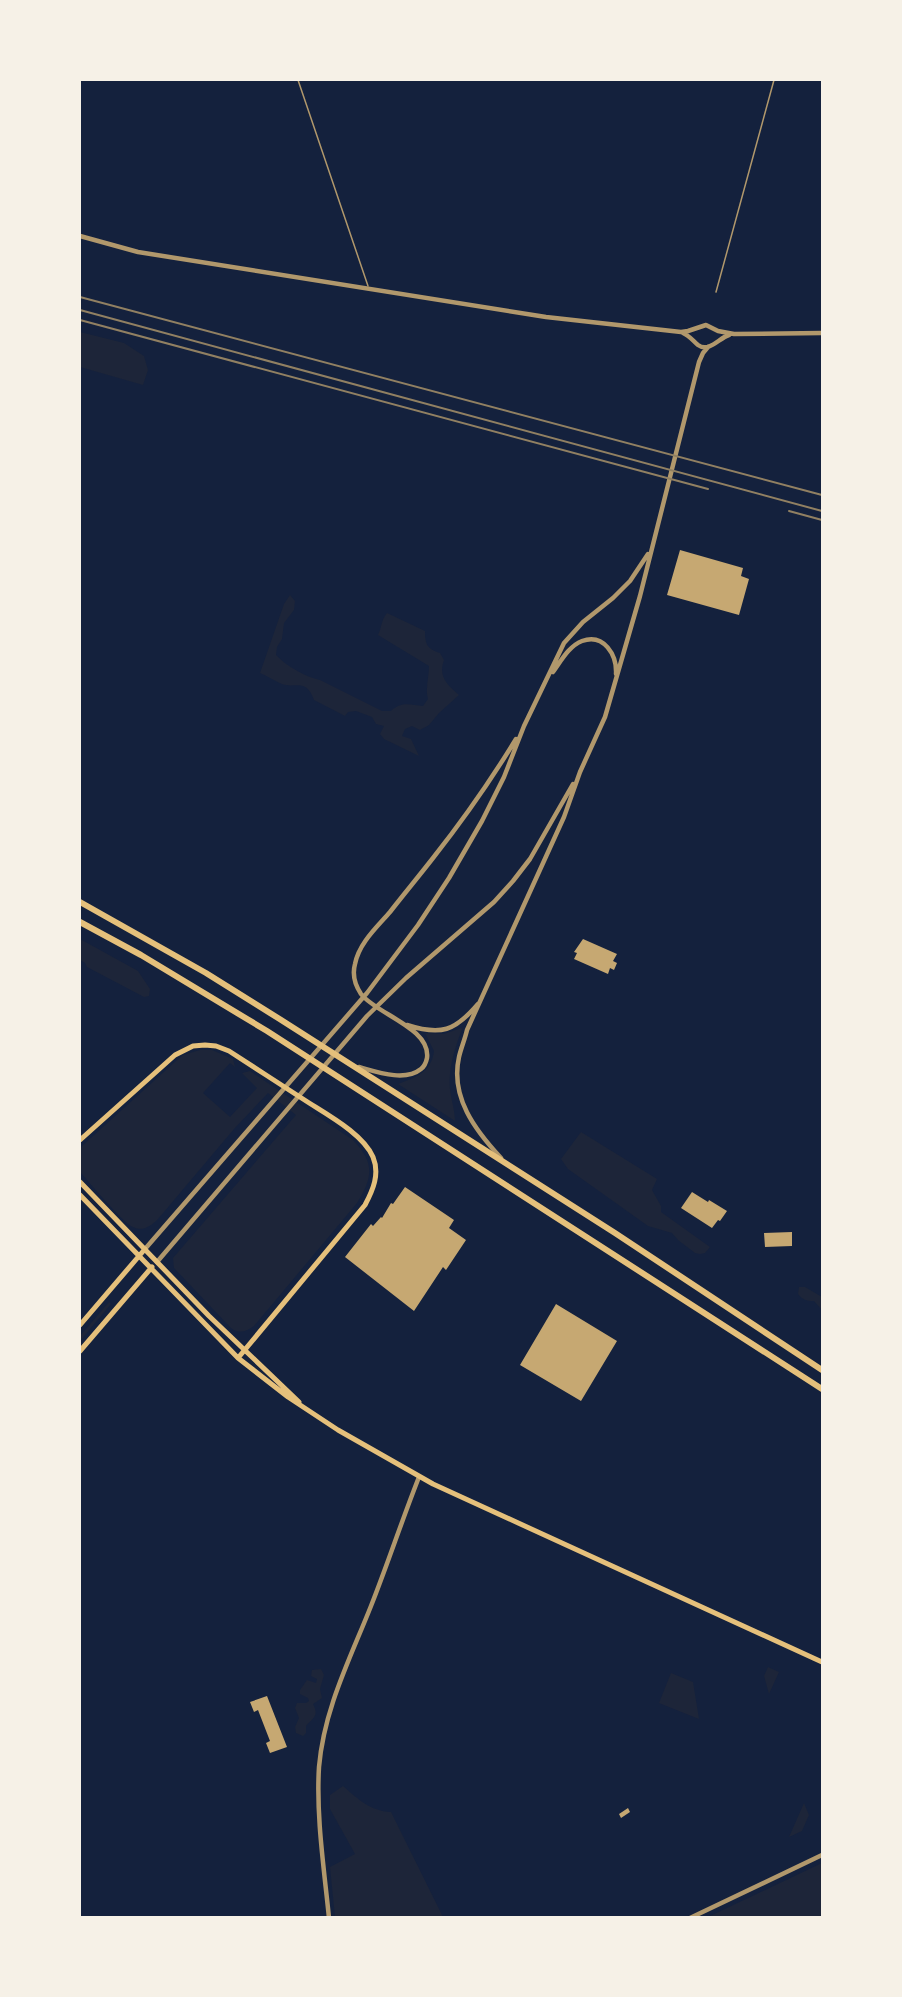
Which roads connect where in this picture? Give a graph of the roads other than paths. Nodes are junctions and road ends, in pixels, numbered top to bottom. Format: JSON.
{"nodes":[{"id":1,"x":298,"y":80,"type":"edge"},
{"id":2,"x":774,"y":80,"type":"edge"},
{"id":3,"x":80,"y":236,"type":"edge"},
{"id":4,"x":369,"y":289,"type":"junction"},
{"id":5,"x":716,"y":292,"type":"dead end"},
{"id":6,"x":699,"y":327,"type":"junction"},
{"id":7,"x":712,"y":328,"type":"junction"},
{"id":8,"x":681,"y":332,"type":"junction"},
{"id":9,"x":822,"y":333,"type":"edge"},
{"id":10,"x":734,"y":334,"type":"junction"},
{"id":11,"x":696,"y":344,"type":"junction"},
{"id":12,"x":714,"y":344,"type":"junction"},
{"id":13,"x":708,"y":347,"type":"junction"},
{"id":14,"x":699,"y":362,"type":"junction"},
{"id":15,"x":651,"y":546,"type":"junction"},
{"id":16,"x":544,"y":685,"type":"junction"},
{"id":17,"x":615,"y":685,"type":"junction"},
{"id":18,"x":524,"y":726,"type":"junction"},
{"id":19,"x":580,"y":772,"type":"junction"},
{"id":20,"x":80,"y":902,"type":"edge"},
{"id":21,"x":80,"y":922,"type":"edge"},
{"id":22,"x":482,"y":999,"type":"junction"},
{"id":23,"x":405,"y":1024,"type":"junction"},
{"id":24,"x":348,"y":1064,"type":"junction"},
{"id":25,"x":80,"y":1140,"type":"edge"},
{"id":26,"x":508,"y":1166,"type":"junction"},
{"id":27,"x":80,"y":1182,"type":"edge"},
{"id":28,"x":80,"y":1195,"type":"edge"},
{"id":29,"x":145,"y":1249,"type":"junction"},
{"id":30,"x":139,"y":1256,"type":"junction"},
{"id":31,"x":157,"y":1262,"type":"junction"},
{"id":32,"x":151,"y":1268,"type":"junction"},
{"id":33,"x":80,"y":1325,"type":"edge"},
{"id":34,"x":244,"y":1350,"type":"junction"},
{"id":35,"x":80,"y":1351,"type":"edge"},
{"id":36,"x":238,"y":1358,"type":"junction"},
{"id":37,"x":822,"y":1370,"type":"edge"},
{"id":38,"x":822,"y":1389,"type":"edge"},
{"id":39,"x":305,"y":1407,"type":"junction"},
{"id":40,"x":419,"y":1477,"type":"junction"},
{"id":41,"x":822,"y":1662,"type":"edge"},
{"id":42,"x":822,"y":1855,"type":"edge"},
{"id":43,"x":328,"y":1917,"type":"edge"},
{"id":44,"x":690,"y":1917,"type":"edge"}],
"edges":[{"from":1,"to":4,"type":"lane"},
{"from":2,"to":5,"type":"lane"},
{"from":3,"to":4,"type":"street"},
{"from":4,"to":8,"type":"street"},
{"from":6,"to":7,"type":"street"},
{"from":6,"to":8,"type":"street"},
{"from":6,"to":11,"type":"street"},
{"from":7,"to":10,"type":"street"},
{"from":7,"to":12,"type":"street"},
{"from":8,"to":11,"type":"street"},
{"from":9,"to":10,"type":"street"},
{"from":10,"to":12,"type":"street"},
{"from":11,"to":13,"type":"street"},
{"from":11,"to":14,"type":"street"},
{"from":12,"to":13,"type":"street"},
{"from":13,"to":14,"type":"street"},
{"from":14,"to":15,"type":"street"},
{"from":15,"to":16,"type":"street"},
{"from":15,"to":17,"type":"street"},
{"from":16,"to":17,"type":"street"},
{"from":16,"to":18,"type":"street"},
{"from":17,"to":19,"type":"street"},
{"from":18,"to":23,"type":"street"},
{"from":18,"to":29,"type":"street"},
{"from":19,"to":22,"type":"street"},
{"from":19,"to":31,"type":"street"},
{"from":20,"to":24,"type":"highway"},
{"from":21,"to":38,"type":"highway"},
{"from":22,"to":23,"type":"street"},
{"from":22,"to":26,"type":"street"},
{"from":23,"to":24,"type":"street"},
{"from":24,"to":26,"type":"highway"},
{"from":25,"to":34,"type":"main road"},
{"from":26,"to":37,"type":"highway"},
{"from":27,"to":29,"type":"main road"},
{"from":28,"to":30,"type":"main road"},
{"from":29,"to":30,"type":"main road"},
{"from":29,"to":31,"type":"main road"},
{"from":30,"to":32,"type":"main road"},
{"from":30,"to":33,"type":"main road"},
{"from":31,"to":32,"type":"main road"},
{"from":31,"to":34,"type":"main road"},
{"from":32,"to":35,"type":"main road"},
{"from":32,"to":36,"type":"main road"},
{"from":34,"to":36,"type":"main road"},
{"from":34,"to":39,"type":"main road"},
{"from":36,"to":39,"type":"main road"},
{"from":39,"to":40,"type":"main road"},
{"from":40,"to":41,"type":"main road"},
{"from":40,"to":43,"type":"street"},
{"from":42,"to":44,"type":"street"}]}
